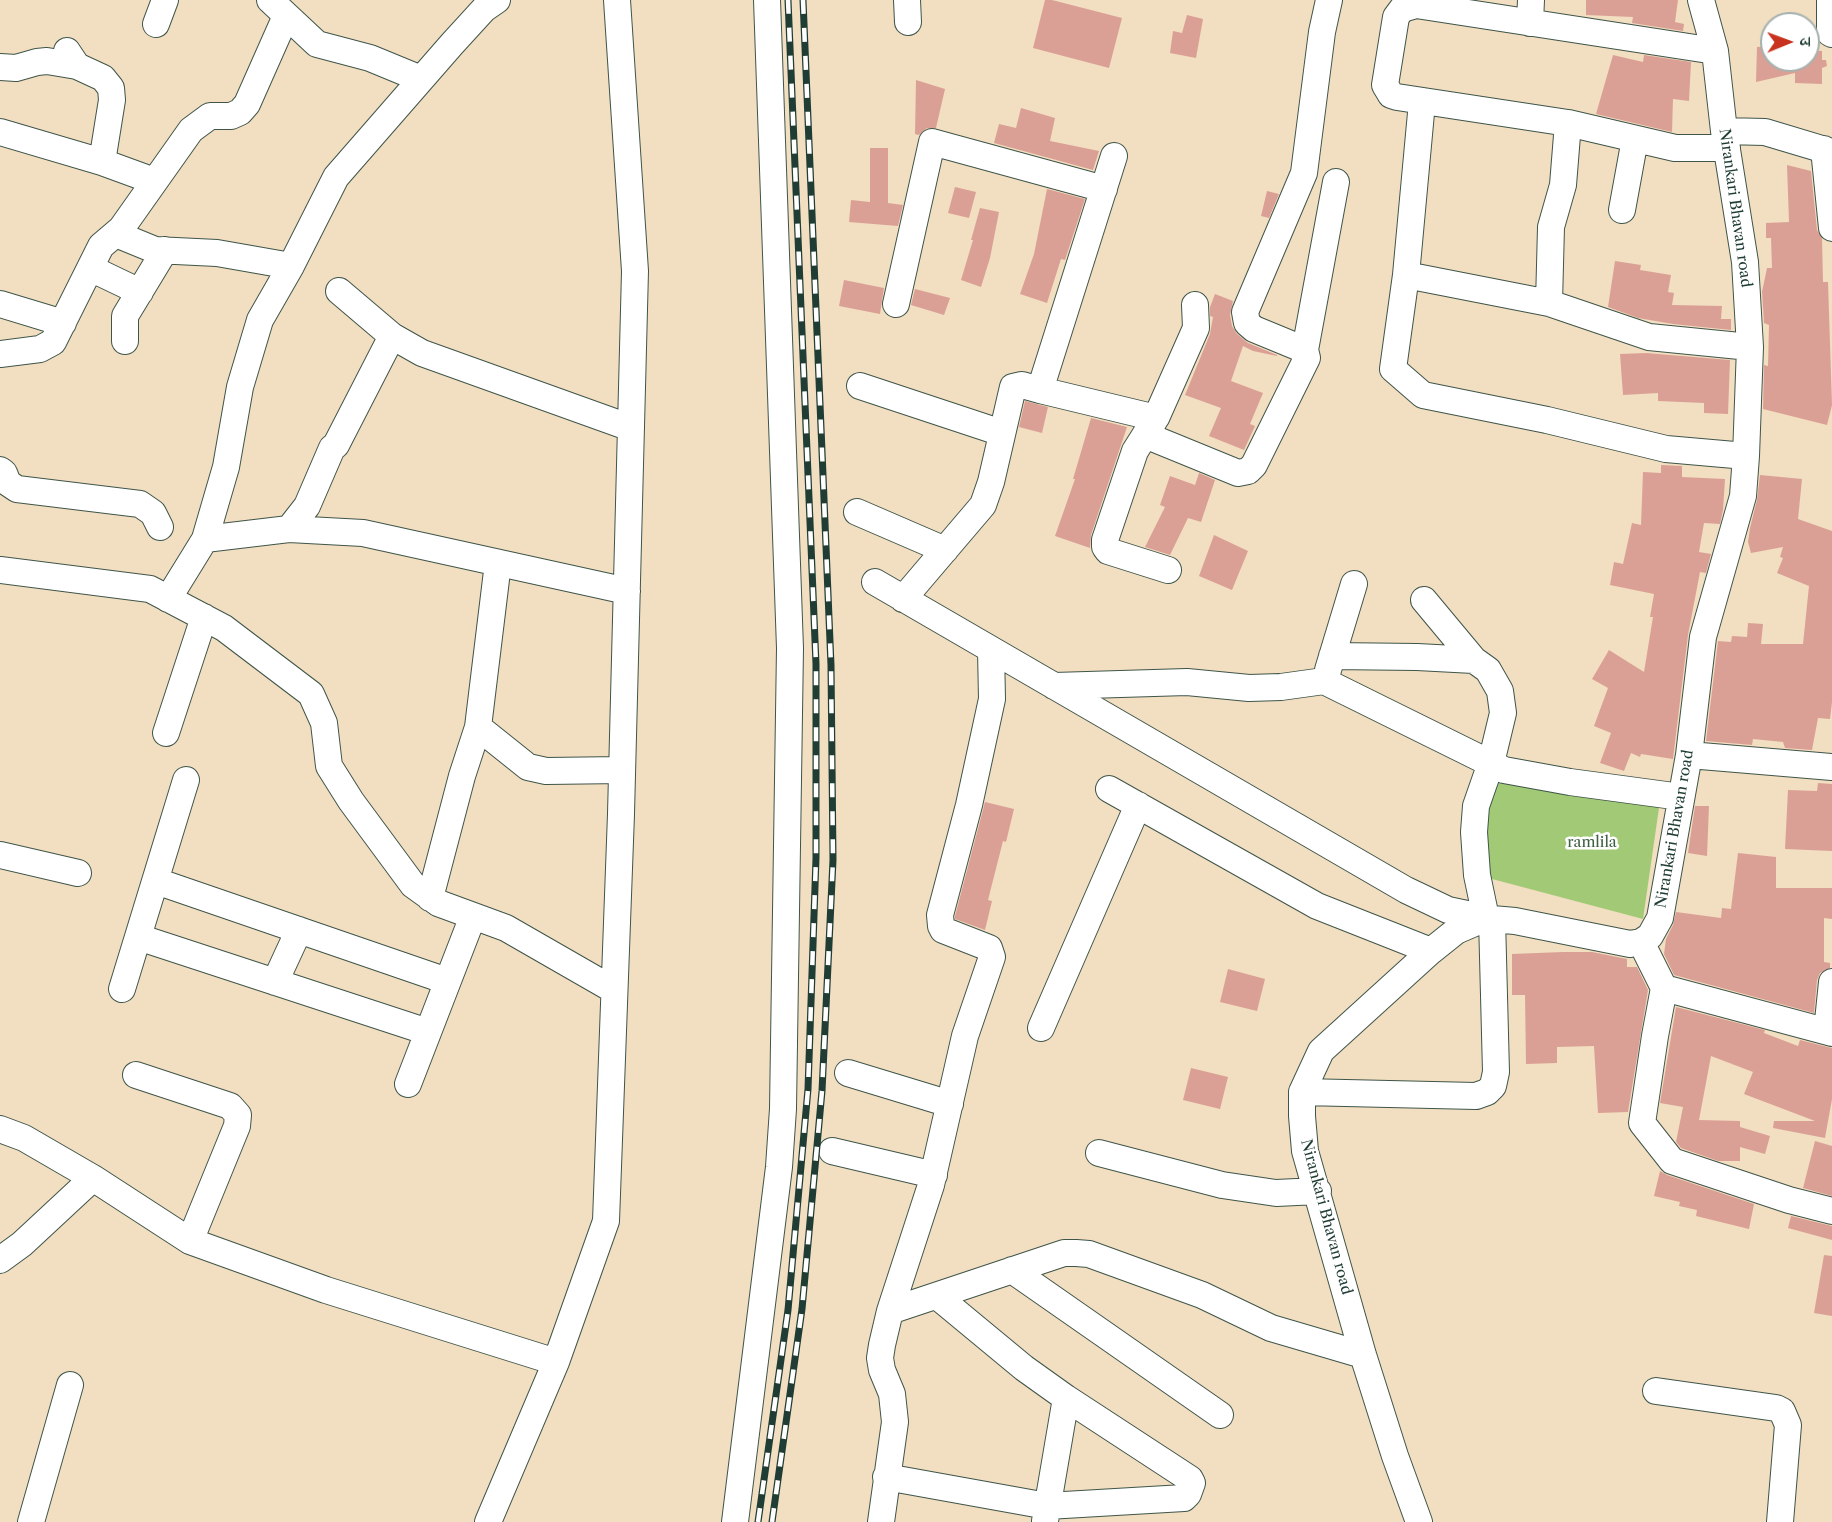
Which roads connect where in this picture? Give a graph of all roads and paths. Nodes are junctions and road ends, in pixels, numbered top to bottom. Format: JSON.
{"nodes":[{"id":1,"x":165,"y":0,"type":"edge"},
{"id":2,"x":497,"y":0,"type":"edge"},
{"id":3,"x":617,"y":0,"type":"edge"},
{"id":4,"x":767,"y":0,"type":"edge"},
{"id":5,"x":1329,"y":0,"type":"edge"},
{"id":6,"x":1701,"y":0,"type":"edge"},
{"id":7,"x":1830,"y":0,"type":"edge"},
{"id":8,"x":1405,"y":4,"type":"edge"},
{"id":9,"x":277,"y":6,"type":"edge"},
{"id":10,"x":1531,"y":11,"type":"edge"},
{"id":11,"x":156,"y":24,"type":"dead end"},
{"id":12,"x":1832,"y":33,"type":"edge"},
{"id":13,"x":1715,"y":51,"type":"junction"},
{"id":14,"x":0,"y":67,"type":"edge"},
{"id":15,"x":421,"y":79,"type":"junction"},
{"id":16,"x":1422,"y":102,"type":"junction"},
{"id":17,"x":1568,"y":123,"type":"junction"},
{"id":18,"x":0,"y":132,"type":"edge"},
{"id":19,"x":1635,"y":139,"type":"junction"},
{"id":20,"x":1726,"y":140,"type":"junction"},
{"id":21,"x":1828,"y":150,"type":"edge"},
{"id":22,"x":1114,"y":156,"type":"dead end"},
{"id":23,"x":102,"y":162,"type":"junction"},
{"id":24,"x":154,"y":181,"type":"junction"},
{"id":25,"x":1336,"y":182,"type":"dead end"},
{"id":26,"x":1104,"y":189,"type":"junction"},
{"id":27,"x":1622,"y":210,"type":"dead end"},
{"id":28,"x":1832,"y":228,"type":"edge"},
{"id":29,"x":116,"y":234,"type":"junction"},
{"id":30,"x":165,"y":250,"type":"junction"},
{"id":31,"x":291,"y":266,"type":"junction"},
{"id":32,"x":90,"y":268,"type":"junction"},
{"id":33,"x":1406,"y":275,"type":"junction"},
{"id":34,"x":339,"y":291,"type":"dead end"},
{"id":35,"x":140,"y":292,"type":"junction"},
{"id":36,"x":1549,"y":303,"type":"junction"},
{"id":37,"x":0,"y":304,"type":"edge"},
{"id":38,"x":896,"y":304,"type":"dead end"},
{"id":39,"x":1195,"y":305,"type":"dead end"},
{"id":40,"x":63,"y":323,"type":"junction"},
{"id":41,"x":392,"y":336,"type":"junction"},
{"id":42,"x":125,"y":341,"type":"dead end"},
{"id":43,"x":1750,"y":347,"type":"junction"},
{"id":44,"x":1305,"y":350,"type":"junction"},
{"id":45,"x":0,"y":354,"type":"edge"},
{"id":46,"x":860,"y":386,"type":"dead end"},
{"id":47,"x":1040,"y":390,"type":"junction"},
{"id":48,"x":1150,"y":427,"type":"junction"},
{"id":49,"x":631,"y":428,"type":"junction"},
{"id":50,"x":1002,"y":433,"type":"junction"},
{"id":51,"x":1746,"y":456,"type":"junction"},
{"id":52,"x":0,"y":470,"type":"edge"},
{"id":53,"x":857,"y":512,"type":"dead end"},
{"id":54,"x":160,"y":527,"type":"dead end"},
{"id":55,"x":289,"y":529,"type":"junction"},
{"id":56,"x":205,"y":539,"type":"junction"},
{"id":57,"x":945,"y":550,"type":"junction"},
{"id":58,"x":498,"y":563,"type":"junction"},
{"id":59,"x":0,"y":570,"type":"edge"},
{"id":60,"x":1168,"y":570,"type":"dead end"},
{"id":61,"x":875,"y":582,"type":"dead end"},
{"id":62,"x":1354,"y":584,"type":"dead end"},
{"id":63,"x":627,"y":591,"type":"junction"},
{"id":64,"x":159,"y":594,"type":"junction"},
{"id":65,"x":903,"y":599,"type":"junction"},
{"id":66,"x":1424,"y":600,"type":"dead end"},
{"id":67,"x":204,"y":617,"type":"junction"},
{"id":68,"x":991,"y":650,"type":"junction"},
{"id":69,"x":1332,"y":656,"type":"junction"},
{"id":70,"x":1474,"y":660,"type":"junction"},
{"id":71,"x":1324,"y":681,"type":"junction"},
{"id":72,"x":1053,"y":686,"type":"junction"},
{"id":73,"x":478,"y":727,"type":"junction"},
{"id":74,"x":166,"y":733,"type":"dead end"},
{"id":75,"x":1689,"y":755,"type":"junction"},
{"id":76,"x":1491,"y":763,"type":"junction"},
{"id":77,"x":1832,"y":767,"type":"edge"},
{"id":78,"x":622,"y":770,"type":"junction"},
{"id":79,"x":186,"y":780,"type":"dead end"},
{"id":80,"x":1108,"y":789,"type":"dead end"},
{"id":81,"x":1681,"y":797,"type":"junction"},
{"id":82,"x":1138,"y":805,"type":"junction"},
{"id":83,"x":0,"y":855,"type":"edge"},
{"id":84,"x":78,"y":873,"type":"dead end"},
{"id":85,"x":156,"y":881,"type":"junction"},
{"id":86,"x":430,"y":898,"type":"junction"},
{"id":87,"x":472,"y":916,"type":"junction"},
{"id":88,"x":1489,"y":919,"type":"junction"},
{"id":89,"x":298,"y":930,"type":"junction"},
{"id":90,"x":138,"y":937,"type":"junction"},
{"id":91,"x":1641,"y":942,"type":"junction"},
{"id":92,"x":1431,"y":951,"type":"junction"},
{"id":93,"x":447,"y":981,"type":"junction"},
{"id":94,"x":275,"y":982,"type":"junction"},
{"id":95,"x":1832,"y":982,"type":"edge"},
{"id":96,"x":1664,"y":988,"type":"junction"},
{"id":97,"x":122,"y":989,"type":"dead end"},
{"id":98,"x":614,"y":990,"type":"junction"},
{"id":99,"x":1041,"y":1028,"type":"dead end"},
{"id":100,"x":428,"y":1032,"type":"junction"},
{"id":101,"x":1829,"y":1032,"type":"edge"},
{"id":102,"x":848,"y":1073,"type":"dead end"},
{"id":103,"x":136,"y":1075,"type":"dead end"},
{"id":104,"x":408,"y":1084,"type":"dead end"},
{"id":105,"x":1302,"y":1092,"type":"junction"},
{"id":106,"x":950,"y":1104,"type":"junction"},
{"id":107,"x":0,"y":1129,"type":"edge"},
{"id":108,"x":832,"y":1151,"type":"dead end"},
{"id":109,"x":1099,"y":1153,"type":"dead end"},
{"id":110,"x":934,"y":1174,"type":"junction"},
{"id":111,"x":93,"y":1178,"type":"junction"},
{"id":112,"x":1318,"y":1191,"type":"junction"},
{"id":113,"x":1832,"y":1211,"type":"edge"},
{"id":114,"x":190,"y":1241,"type":"junction"},
{"id":115,"x":0,"y":1260,"type":"edge"},
{"id":116,"x":1012,"y":1270,"type":"junction"},
{"id":117,"x":937,"y":1296,"type":"junction"},
{"id":118,"x":890,"y":1311,"type":"junction"},
{"id":119,"x":1363,"y":1355,"type":"junction"},
{"id":120,"x":556,"y":1362,"type":"junction"},
{"id":121,"x":70,"y":1385,"type":"dead end"},
{"id":122,"x":1656,"y":1391,"type":"dead end"},
{"id":123,"x":1066,"y":1398,"type":"junction"},
{"id":124,"x":1220,"y":1415,"type":"dead end"},
{"id":125,"x":886,"y":1477,"type":"junction"},
{"id":126,"x":1046,"y":1514,"type":"edge"},
{"id":127,"x":32,"y":1522,"type":"edge"},
{"id":128,"x":488,"y":1522,"type":"edge"},
{"id":129,"x":735,"y":1522,"type":"edge"},
{"id":130,"x":881,"y":1522,"type":"edge"},
{"id":131,"x":1419,"y":1522,"type":"edge"},
{"id":132,"x":1780,"y":1522,"type":"edge"}],
"edges":[{"from":1,"to":11,"type":"street"},
{"from":2,"to":15,"type":"street"},
{"from":3,"to":49,"type":"street"},
{"from":4,"to":129,"type":"street"},
{"from":5,"to":44,"type":"street"},
{"from":6,"to":13,"type":"street","name":"Nirankari Bhavan road"},
{"from":7,"to":12,"type":"street"},
{"from":8,"to":10,"type":"street"},
{"from":8,"to":16,"type":"street"},
{"from":9,"to":15,"type":"street"},
{"from":9,"to":24,"type":"street"},
{"from":10,"to":13,"type":"street"},
{"from":13,"to":20,"type":"street","name":"Nirankari Bhavan road"},
{"from":14,"to":23,"type":"street"},
{"from":15,"to":31,"type":"street"},
{"from":16,"to":17,"type":"street"},
{"from":16,"to":33,"type":"street"},
{"from":17,"to":19,"type":"street"},
{"from":17,"to":36,"type":"street"},
{"from":18,"to":23,"type":"street"},
{"from":19,"to":20,"type":"street"},
{"from":19,"to":27,"type":"street"},
{"from":20,"to":21,"type":"street"},
{"from":20,"to":43,"type":"street","name":"Nirankari Bhavan road"},
{"from":21,"to":28,"type":"street"},
{"from":22,"to":26,"type":"street"},
{"from":23,"to":24,"type":"street"},
{"from":24,"to":29,"type":"street"},
{"from":25,"to":44,"type":"street"},
{"from":26,"to":38,"type":"street"},
{"from":26,"to":47,"type":"street"},
{"from":29,"to":30,"type":"street"},
{"from":29,"to":32,"type":"street"},
{"from":30,"to":31,"type":"street"},
{"from":30,"to":35,"type":"street"},
{"from":31,"to":56,"type":"street"},
{"from":32,"to":35,"type":"street"},
{"from":32,"to":40,"type":"street"},
{"from":33,"to":36,"type":"street"},
{"from":33,"to":51,"type":"street"},
{"from":34,"to":41,"type":"street"},
{"from":35,"to":42,"type":"street"},
{"from":36,"to":43,"type":"street"},
{"from":37,"to":40,"type":"street"},
{"from":39,"to":48,"type":"street"},
{"from":40,"to":45,"type":"street"},
{"from":41,"to":49,"type":"street"},
{"from":41,"to":55,"type":"street"},
{"from":43,"to":51,"type":"street","name":"Nirankari Bhavan road"},
{"from":44,"to":48,"type":"street"},
{"from":46,"to":50,"type":"street"},
{"from":47,"to":48,"type":"street"},
{"from":47,"to":50,"type":"street"},
{"from":48,"to":60,"type":"street"},
{"from":49,"to":63,"type":"street"},
{"from":50,"to":57,"type":"street"},
{"from":51,"to":75,"type":"street","name":"Nirankari Bhavan road"},
{"from":52,"to":54,"type":"street"},
{"from":53,"to":57,"type":"street"},
{"from":55,"to":56,"type":"street"},
{"from":55,"to":58,"type":"street"},
{"from":56,"to":64,"type":"street"},
{"from":57,"to":65,"type":"street"},
{"from":58,"to":63,"type":"street"},
{"from":58,"to":73,"type":"street"},
{"from":59,"to":64,"type":"street"},
{"from":61,"to":65,"type":"street"},
{"from":62,"to":69,"type":"street"},
{"from":63,"to":78,"type":"street"},
{"from":64,"to":67,"type":"street"},
{"from":65,"to":68,"type":"street"},
{"from":66,"to":70,"type":"street"},
{"from":67,"to":74,"type":"street"},
{"from":67,"to":86,"type":"street"},
{"from":68,"to":72,"type":"street"},
{"from":68,"to":106,"type":"street"},
{"from":69,"to":70,"type":"street"},
{"from":69,"to":71,"type":"street"},
{"from":70,"to":76,"type":"street"},
{"from":71,"to":72,"type":"street"},
{"from":71,"to":76,"type":"street"},
{"from":72,"to":88,"type":"street"},
{"from":73,"to":78,"type":"street"},
{"from":73,"to":86,"type":"street"},
{"from":75,"to":77,"type":"street"},
{"from":75,"to":81,"type":"street","name":"Nirankari Bhavan road"},
{"from":76,"to":81,"type":"street"},
{"from":76,"to":88,"type":"street"},
{"from":78,"to":98,"type":"street"},
{"from":79,"to":85,"type":"street"},
{"from":80,"to":82,"type":"street"},
{"from":81,"to":91,"type":"street","name":"Nirankari Bhavan road"},
{"from":82,"to":92,"type":"street"},
{"from":82,"to":99,"type":"street"},
{"from":83,"to":84,"type":"street"},
{"from":85,"to":89,"type":"street"},
{"from":85,"to":90,"type":"street"},
{"from":86,"to":87,"type":"street"},
{"from":87,"to":93,"type":"street"},
{"from":87,"to":98,"type":"street"},
{"from":88,"to":91,"type":"street","name":"Nirankari Bhavan road"},
{"from":88,"to":92,"type":"street","name":"Nirankari Bhavan road"},
{"from":88,"to":105,"type":"street"},
{"from":89,"to":93,"type":"street"},
{"from":89,"to":94,"type":"street"},
{"from":90,"to":94,"type":"street"},
{"from":90,"to":97,"type":"street"},
{"from":91,"to":96,"type":"street"},
{"from":92,"to":105,"type":"street","name":"Nirankari Bhavan road"},
{"from":93,"to":100,"type":"street"},
{"from":94,"to":100,"type":"street"},
{"from":95,"to":101,"type":"street"},
{"from":96,"to":101,"type":"street"},
{"from":96,"to":113,"type":"street"},
{"from":98,"to":120,"type":"street"},
{"from":100,"to":104,"type":"street"},
{"from":102,"to":106,"type":"street"},
{"from":103,"to":114,"type":"street"},
{"from":105,"to":112,"type":"street","name":"Nirankari Bhavan road"},
{"from":106,"to":110,"type":"street"},
{"from":107,"to":111,"type":"street"},
{"from":108,"to":110,"type":"street"},
{"from":109,"to":112,"type":"street"},
{"from":110,"to":118,"type":"street"},
{"from":111,"to":114,"type":"street"},
{"from":111,"to":115,"type":"street"},
{"from":112,"to":119,"type":"street","name":"Nirankari Bhavan road"},
{"from":114,"to":120,"type":"street"},
{"from":116,"to":117,"type":"street"},
{"from":116,"to":119,"type":"street"},
{"from":116,"to":124,"type":"street"},
{"from":117,"to":118,"type":"street"},
{"from":117,"to":123,"type":"street"},
{"from":118,"to":125,"type":"street"},
{"from":119,"to":131,"type":"street","name":"Nirankari Bhavan road"},
{"from":120,"to":128,"type":"street"},
{"from":121,"to":127,"type":"street"},
{"from":122,"to":132,"type":"street"},
{"from":123,"to":126,"type":"street"},
{"from":123,"to":126,"type":"street"},
{"from":125,"to":126,"type":"street"},
{"from":125,"to":130,"type":"street"}]}
